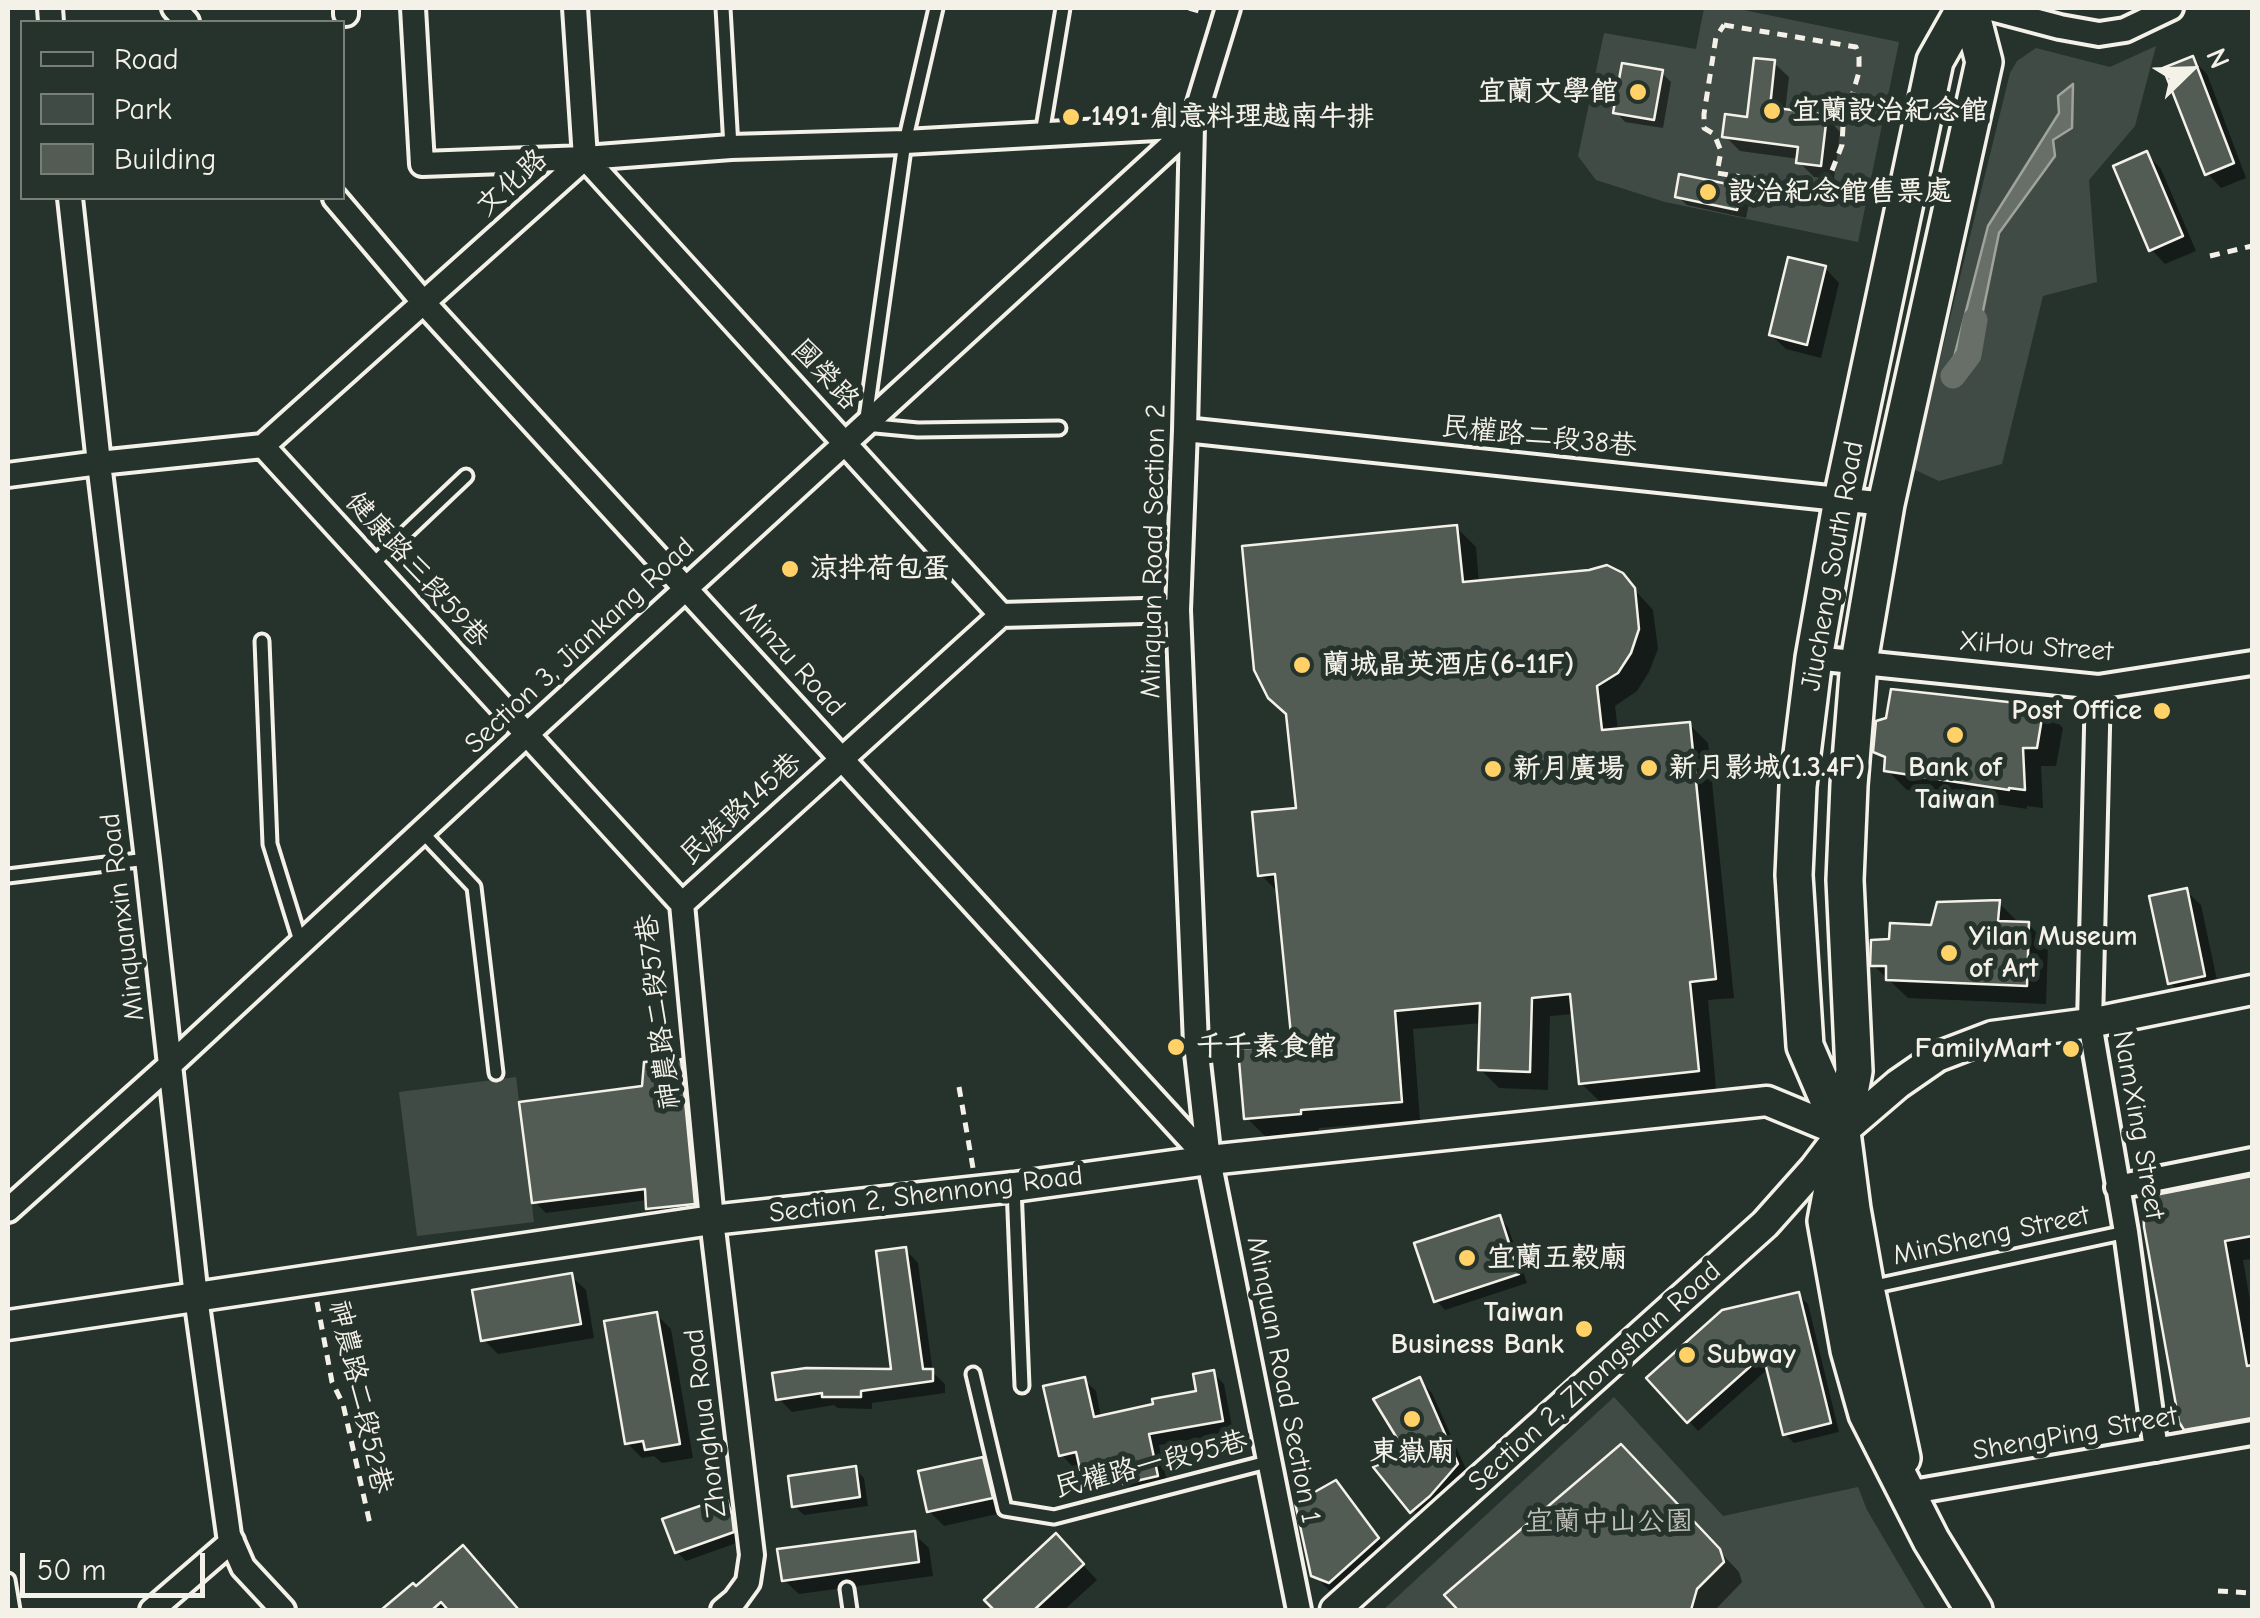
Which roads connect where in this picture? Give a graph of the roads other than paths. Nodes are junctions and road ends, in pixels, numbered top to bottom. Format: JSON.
{"nodes":[{"id":1,"x":413,"y":8,"type":"edge"},
{"id":2,"x":576,"y":8,"type":"edge"},
{"id":3,"x":723,"y":8,"type":"edge"},
{"id":4,"x":936,"y":8,"type":"edge"},
{"id":5,"x":1063,"y":8,"type":"edge"},
{"id":6,"x":1228,"y":8,"type":"edge"},
{"id":7,"x":1968,"y":8,"type":"edge"},
{"id":8,"x":1988,"y":8,"type":"edge"},
{"id":9,"x":2171,"y":8,"type":"edge"},
{"id":10,"x":1192,"y":126,"type":"junction"},
{"id":11,"x":1042,"y":134,"type":"junction"},
{"id":12,"x":905,"y":142,"type":"junction"},
{"id":13,"x":732,"y":148,"type":"junction"},
{"id":14,"x":585,"y":158,"type":"junction"},
{"id":15,"x":70,"y":200,"type":"edge"},
{"id":16,"x":337,"y":200,"type":"edge"},
{"id":17,"x":424,"y":303,"type":"junction"},
{"id":18,"x":865,"y":425,"type":"junction"},
{"id":19,"x":1059,"y":428,"type":"dead end"},
{"id":20,"x":1185,"y":430,"type":"junction"},
{"id":21,"x":846,"y":442,"type":"junction"},
{"id":22,"x":264,"y":446,"type":"junction"},
{"id":23,"x":99,"y":463,"type":"junction"},
{"id":24,"x":8,"y":475,"type":"edge"},
{"id":25,"x":466,"y":476,"type":"dead end"},
{"id":26,"x":1842,"y":499,"type":"junction"},
{"id":27,"x":1886,"y":504,"type":"junction"},
{"id":28,"x":372,"y":565,"type":"junction"},
{"id":29,"x":686,"y":589,"type":"junction"},
{"id":30,"x":1178,"y":610,"type":"junction"},
{"id":31,"x":1001,"y":615,"type":"junction"},
{"id":32,"x":262,"y":640,"type":"dead end"},
{"id":33,"x":1814,"y":658,"type":"junction"},
{"id":34,"x":1859,"y":662,"type":"junction"},
{"id":35,"x":2252,"y":663,"type":"edge"},
{"id":36,"x":2098,"y":687,"type":"junction"},
{"id":37,"x":526,"y":735,"type":"junction"},
{"id":38,"x":842,"y":759,"type":"junction"},
{"id":39,"x":422,"y":833,"type":"junction"},
{"id":40,"x":147,"y":859,"type":"junction"},
{"id":41,"x":8,"y":876,"type":"edge"},
{"id":42,"x":682,"y":904,"type":"junction"},
{"id":43,"x":302,"y":944,"type":"junction"},
{"id":44,"x":2252,"y":990,"type":"edge"},
{"id":45,"x":2090,"y":1023,"type":"junction"},
{"id":46,"x":170,"y":1065,"type":"junction"},
{"id":47,"x":496,"y":1073,"type":"dead end"},
{"id":48,"x":1842,"y":1132,"type":"junction"},
{"id":49,"x":1209,"y":1160,"type":"junction"},
{"id":50,"x":2252,"y":1160,"type":"edge"},
{"id":51,"x":2118,"y":1186,"type":"junction"},
{"id":52,"x":1014,"y":1187,"type":"junction"},
{"id":53,"x":8,"y":1210,"type":"edge"},
{"id":54,"x":712,"y":1220,"type":"junction"},
{"id":55,"x":2126,"y":1232,"type":"junction"},
{"id":56,"x":1866,"y":1288,"type":"junction"},
{"id":57,"x":196,"y":1297,"type":"junction"},
{"id":58,"x":8,"y":1325,"type":"edge"},
{"id":59,"x":973,"y":1374,"type":"dead end"},
{"id":60,"x":1022,"y":1386,"type":"dead end"},
{"id":61,"x":2252,"y":1433,"type":"edge"},
{"id":62,"x":2156,"y":1450,"type":"junction"},
{"id":63,"x":1268,"y":1462,"type":"junction"},
{"id":64,"x":1907,"y":1493,"type":"junction"},
{"id":65,"x":232,"y":1541,"type":"junction"},
{"id":66,"x":8,"y":1580,"type":"edge"},
{"id":67,"x":847,"y":1589,"type":"dead end"},
{"id":68,"x":12,"y":1610,"type":"edge"},
{"id":69,"x":152,"y":1610,"type":"edge"},
{"id":70,"x":283,"y":1610,"type":"edge"},
{"id":71,"x":723,"y":1610,"type":"edge"},
{"id":72,"x":850,"y":1610,"type":"edge"},
{"id":73,"x":1299,"y":1610,"type":"edge"},
{"id":74,"x":1335,"y":1610,"type":"edge"},
{"id":75,"x":1974,"y":1610,"type":"edge"}],
"edges":[{"from":1,"to":14,"type":"street"},
{"from":2,"to":14,"type":"street"},
{"from":3,"to":13,"type":"lane"},
{"from":4,"to":12,"type":"lane"},
{"from":5,"to":11,"type":"lane"},
{"from":6,"to":10,"type":"street","name":"Minquan Road Section 2"},
{"from":7,"to":26,"type":"main road","name":"Jiucheng South Road"},
{"from":7,"to":27,"type":"main road","name":"Jiucheng South Road"},
{"from":8,"to":9,"type":"street"},
{"from":10,"to":11,"type":"street","name":"文化路"},
{"from":10,"to":18,"type":"street","name":"Section 3, Jiankang Road"},
{"from":10,"to":20,"type":"street","name":"Minquan Road Section 2"},
{"from":11,"to":12,"type":"street","name":"文化路"},
{"from":12,"to":13,"type":"street","name":"文化路"},
{"from":12,"to":18,"type":"lane"},
{"from":13,"to":14,"type":"street","name":"文化路"},
{"from":14,"to":17,"type":"street","name":"文化路"},
{"from":14,"to":21,"type":"street","name":"國榮路"},
{"from":15,"to":23,"type":"street","name":"Minquanxin Road"},
{"from":16,"to":17,"type":"street","name":"Minzu Road"},
{"from":17,"to":22,"type":"street","name":"文化路"},
{"from":17,"to":29,"type":"street","name":"Minzu Road"},
{"from":18,"to":19,"type":"lane"},
{"from":18,"to":21,"type":"street","name":"Section 3, Jiankang Road"},
{"from":20,"to":26,"type":"street","name":"民權路二段38巷"},
{"from":20,"to":30,"type":"street","name":"Minquan Road Section 2"},
{"from":21,"to":29,"type":"street","name":"Section 3, Jiankang Road"},
{"from":21,"to":31,"type":"street","name":"國榮路"},
{"from":22,"to":23,"type":"street"},
{"from":22,"to":28,"type":"street","name":"健康路三段59巷"},
{"from":23,"to":24,"type":"street"},
{"from":23,"to":40,"type":"street","name":"Minquanxin Road"},
{"from":25,"to":28,"type":"lane"},
{"from":26,"to":27,"type":"street","name":"民權路二段38巷"},
{"from":26,"to":33,"type":"main road","name":"Jiucheng South Road"},
{"from":27,"to":34,"type":"main road","name":"Jiucheng South Road"},
{"from":28,"to":37,"type":"street","name":"健康路三段59巷"},
{"from":29,"to":37,"type":"street","name":"Section 3, Jiankang Road"},
{"from":29,"to":38,"type":"street","name":"Minzu Road"},
{"from":30,"to":31,"type":"street"},
{"from":30,"to":49,"type":"street","name":"Minquan Road Section 2"},
{"from":31,"to":38,"type":"street","name":"民族路145巷"},
{"from":32,"to":43,"type":"lane"},
{"from":33,"to":34,"type":"street","name":"XiHou Street"},
{"from":33,"to":48,"type":"main road","name":"Jiucheng South Road"},
{"from":34,"to":36,"type":"street","name":"XiHou Street"},
{"from":34,"to":48,"type":"main road","name":"Jiucheng South Road"},
{"from":35,"to":36,"type":"street","name":"XiHou Street"},
{"from":36,"to":45,"type":"street","name":"NamXing Street"},
{"from":37,"to":39,"type":"street","name":"Section 3, Jiankang Road"},
{"from":37,"to":42,"type":"street","name":"神農路二段57巷"},
{"from":38,"to":42,"type":"street","name":"民族路145巷"},
{"from":38,"to":49,"type":"street","name":"Minzu Road"},
{"from":39,"to":43,"type":"street","name":"Section 3, Jiankang Road"},
{"from":39,"to":47,"type":"lane"},
{"from":40,"to":41,"type":"lane"},
{"from":40,"to":46,"type":"street","name":"Minquanxin Road"},
{"from":42,"to":54,"type":"street","name":"神農路二段57巷"},
{"from":43,"to":46,"type":"street","name":"Section 3, Jiankang Road"},
{"from":44,"to":45,"type":"street","name":"Section 2, Zhongshan Road"},
{"from":45,"to":48,"type":"street","name":"Section 2, Zhongshan Road"},
{"from":45,"to":51,"type":"street","name":"NamXing Street"},
{"from":46,"to":53,"type":"street","name":"Section 3, Jiankang Road"},
{"from":46,"to":57,"type":"street","name":"Minquanxin Road"},
{"from":48,"to":49,"type":"street","name":"Section 2, Shennong Road"},
{"from":48,"to":56,"type":"main road","name":"Jiucheng South Road"},
{"from":48,"to":64,"type":"main road","name":"Jiucheng South Road"},
{"from":48,"to":74,"type":"street","name":"Section 2, Zhongshan Road"},
{"from":49,"to":52,"type":"street","name":"Section 2, Shennong Road"},
{"from":49,"to":63,"type":"street","name":"Minquan Road Section 1"},
{"from":50,"to":51,"type":"street"},
{"from":51,"to":55,"type":"street","name":"NamXing Street"},
{"from":52,"to":54,"type":"street","name":"Section 2, Shennong Road"},
{"from":52,"to":60,"type":"lane"},
{"from":54,"to":57,"type":"street","name":"Section 2, Shennong Road"},
{"from":54,"to":71,"type":"street","name":"Zhonghua Road"},
{"from":55,"to":56,"type":"lane","name":"MinSheng Street"},
{"from":55,"to":62,"type":"street","name":"NamXing Street"},
{"from":56,"to":64,"type":"main road","name":"Jiucheng South Road"},
{"from":57,"to":58,"type":"street","name":"Section 2, Shennong Road"},
{"from":57,"to":65,"type":"street","name":"Minquanxin Road"},
{"from":59,"to":63,"type":"lane","name":"民權路一段95巷"},
{"from":61,"to":62,"type":"street","name":"ShengPing Street"},
{"from":62,"to":64,"type":"street","name":"ShengPing Street"},
{"from":63,"to":73,"type":"street","name":"Minquan Road Section 1"},
{"from":64,"to":75,"type":"main road","name":"Jiucheng South Road"},
{"from":65,"to":69,"type":"street"},
{"from":65,"to":70,"type":"street","name":"Minquanxin Road"},
{"from":66,"to":68,"type":"lane"},
{"from":67,"to":72,"type":"lane"}]}
